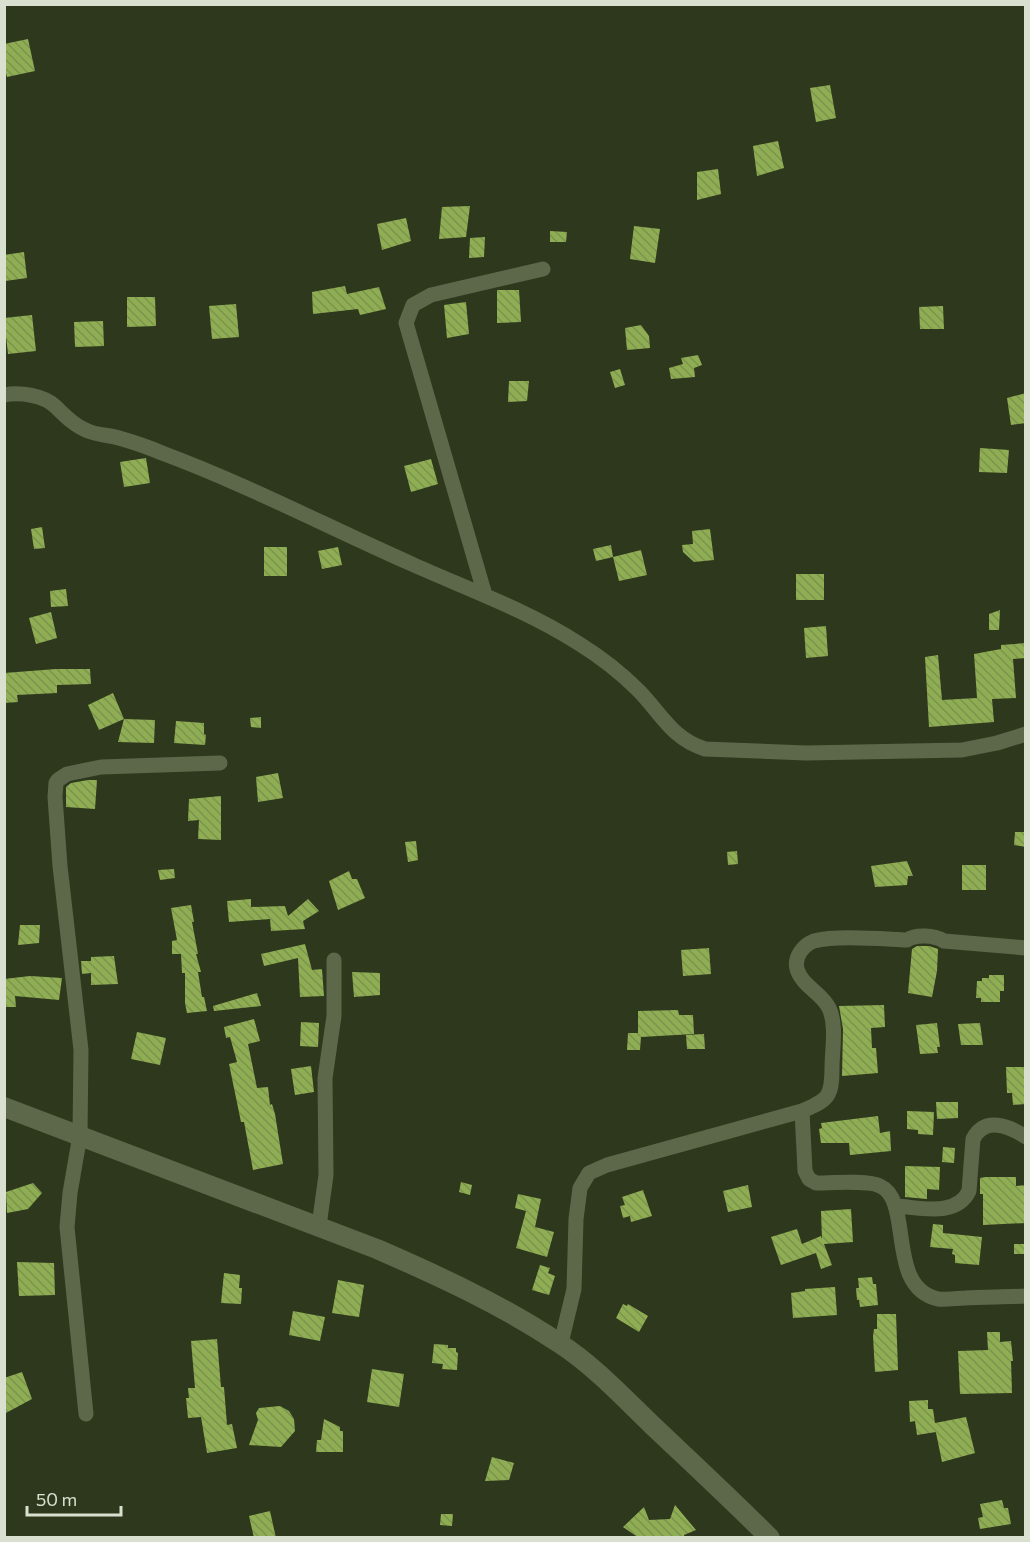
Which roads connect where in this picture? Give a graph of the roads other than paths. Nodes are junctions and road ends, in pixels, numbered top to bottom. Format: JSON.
{"nodes":[{"id":1,"x":543,"y":269,"type":"dead end"},
{"id":2,"x":4,"y":395,"type":"edge"},
{"id":3,"x":485,"y":595,"type":"junction"},
{"id":4,"x":1026,"y":734,"type":"edge"},
{"id":5,"x":220,"y":763,"type":"dead end"},
{"id":6,"x":1026,"y":948,"type":"edge"},
{"id":7,"x":334,"y":960,"type":"dead end"},
{"id":8,"x":4,"y":1107,"type":"edge"},
{"id":9,"x":802,"y":1111,"type":"junction"},
{"id":10,"x":80,"y":1134,"type":"junction"},
{"id":11,"x":1026,"y":1137,"type":"edge"},
{"id":12,"x":895,"y":1206,"type":"junction"},
{"id":13,"x":319,"y":1226,"type":"junction"},
{"id":14,"x":1026,"y":1296,"type":"edge"},
{"id":15,"x":561,"y":1344,"type":"junction"},
{"id":16,"x":86,"y":1414,"type":"dead end"},
{"id":17,"x":770,"y":1538,"type":"edge"}],
"edges":[{"from":1,"to":3,"type":"street"},
{"from":2,"to":3,"type":"street"},
{"from":3,"to":4,"type":"street"},
{"from":5,"to":10,"type":"street"},
{"from":6,"to":9,"type":"street"},
{"from":7,"to":13,"type":"street"},
{"from":8,"to":10,"type":"street"},
{"from":9,"to":12,"type":"street"},
{"from":9,"to":15,"type":"street"},
{"from":10,"to":13,"type":"street"},
{"from":10,"to":16,"type":"street"},
{"from":11,"to":12,"type":"street"},
{"from":12,"to":14,"type":"street"},
{"from":13,"to":15,"type":"street"},
{"from":15,"to":17,"type":"street"}]}
